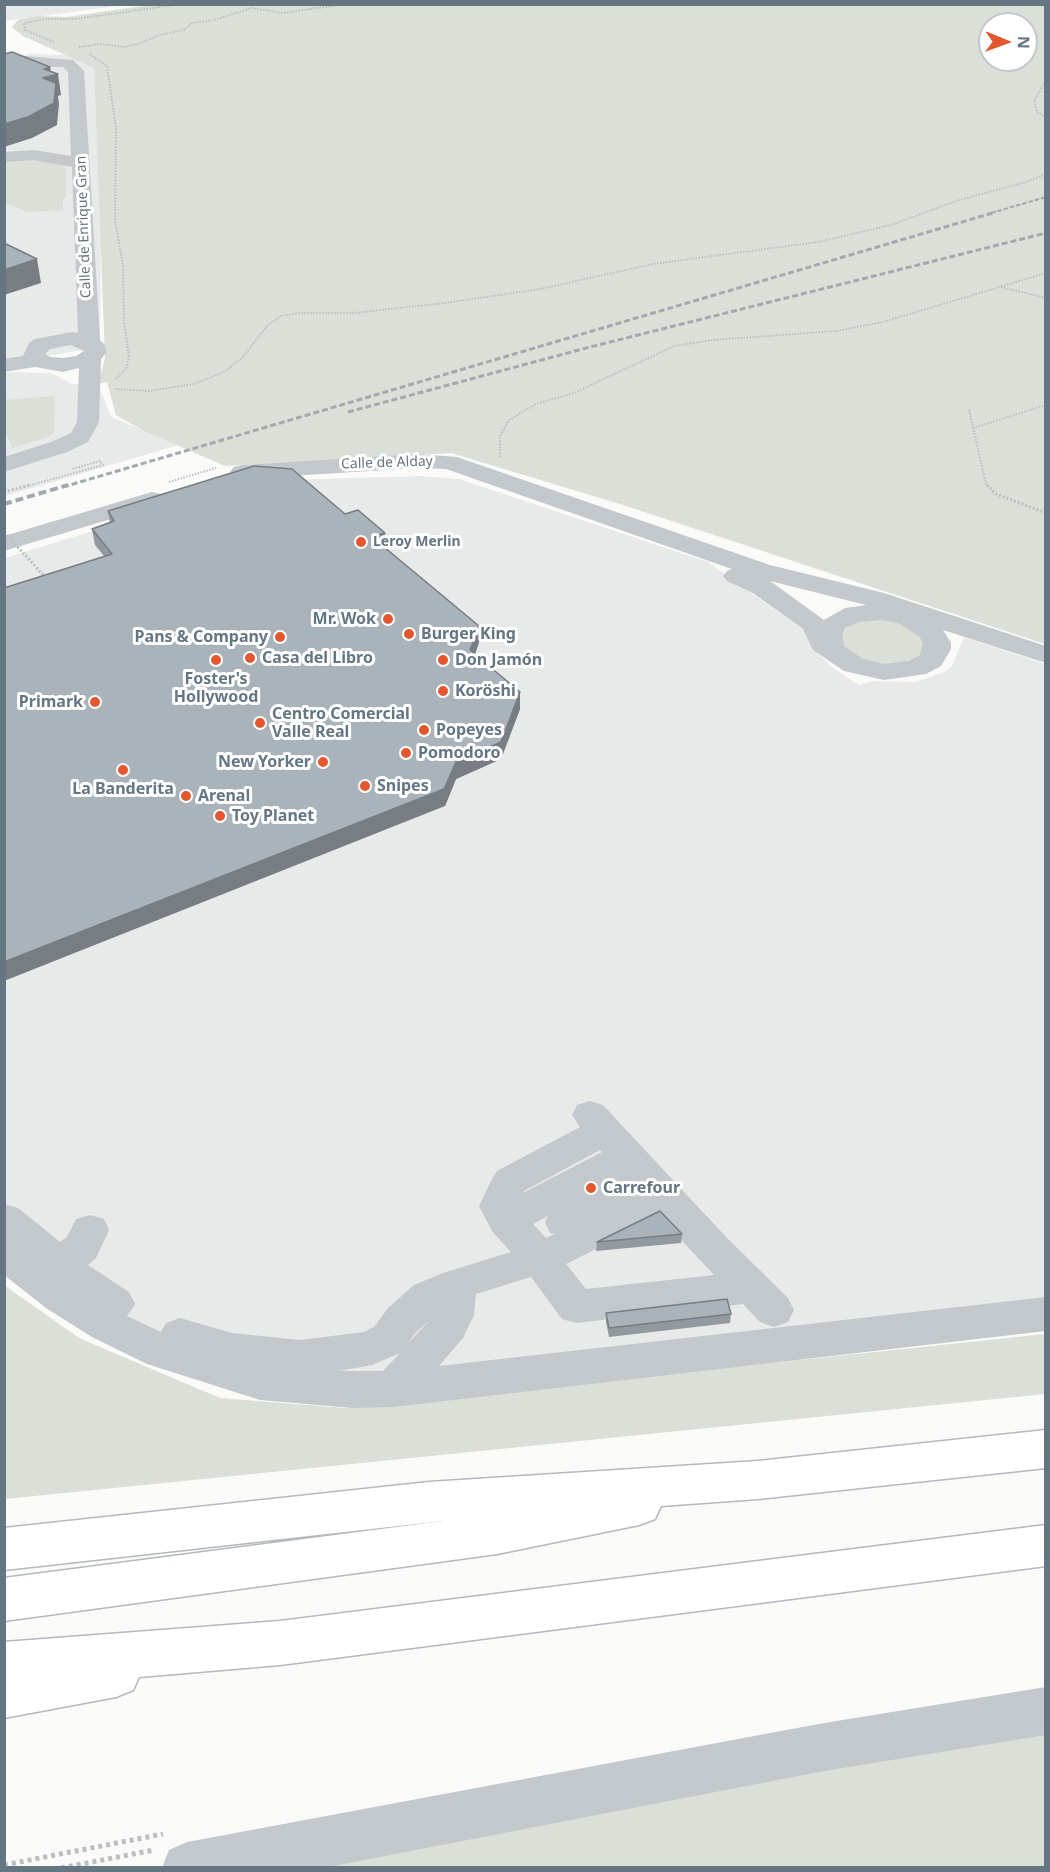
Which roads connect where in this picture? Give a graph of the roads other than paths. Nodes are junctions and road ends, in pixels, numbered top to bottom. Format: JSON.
{"nodes":[{"id":1,"x":4,"y":65,"type":"edge"},
{"id":2,"x":64,"y":142,"type":"junction"},
{"id":3,"x":8,"y":154,"type":"edge"},
{"id":4,"x":87,"y":315,"type":"junction"},
{"id":5,"x":61,"y":339,"type":"junction"},
{"id":6,"x":90,"y":349,"type":"junction"},
{"id":7,"x":36,"y":356,"type":"junction"},
{"id":8,"x":4,"y":357,"type":"edge"},
{"id":9,"x":63,"y":365,"type":"junction"},
{"id":10,"x":4,"y":366,"type":"edge"},
{"id":11,"x":98,"y":387,"type":"junction"},
{"id":12,"x":4,"y":465,"type":"edge"},
{"id":13,"x":221,"y":478,"type":"edge"},
{"id":14,"x":179,"y":491,"type":"edge"},
{"id":15,"x":4,"y":544,"type":"edge"},
{"id":16,"x":713,"y":571,"type":"dead end"},
{"id":17,"x":761,"y":571,"type":"junction"},
{"id":18,"x":875,"y":598,"type":"junction"},
{"id":19,"x":906,"y":617,"type":"junction"},
{"id":20,"x":835,"y":623,"type":"junction"},
{"id":21,"x":834,"y":651,"type":"junction"},
{"id":22,"x":1046,"y":655,"type":"edge"},
{"id":23,"x":627,"y":1155,"type":"junction"},
{"id":24,"x":4,"y":1219,"type":"edge"},
{"id":25,"x":90,"y":1230,"type":"dead end"},
{"id":26,"x":524,"y":1241,"type":"junction"},
{"id":27,"x":4,"y":1253,"type":"edge"},
{"id":28,"x":52,"y":1260,"type":"junction"},
{"id":29,"x":457,"y":1284,"type":"junction"},
{"id":30,"x":1046,"y":1314,"type":"edge"},
{"id":31,"x":393,"y":1389,"type":"junction"},
{"id":32,"x":1046,"y":1449,"type":"edge"},
{"id":33,"x":758,"y":1480,"type":"junction"},
{"id":34,"x":178,"y":1528,"type":"junction"},
{"id":35,"x":4,"y":1536,"type":"edge"},
{"id":36,"x":1046,"y":1545,"type":"edge"},
{"id":37,"x":4,"y":1549,"type":"edge"},
{"id":38,"x":4,"y":1600,"type":"edge"},
{"id":39,"x":280,"y":1643,"type":"junction"},
{"id":40,"x":4,"y":1665,"type":"edge"},
{"id":41,"x":4,"y":1695,"type":"edge"},
{"id":42,"x":1046,"y":1711,"type":"edge"},
{"id":43,"x":187,"y":1868,"type":"edge"}],
"edges":[{"from":1,"to":2,"type":"street"},
{"from":2,"to":3,"type":"street"},
{"from":2,"to":3,"type":"street"},
{"from":2,"to":4,"type":"street","name":"Calle de Enrique Gran"},
{"from":4,"to":5,"type":"street","name":"Calle de Enrique Gran"},
{"from":4,"to":6,"type":"street","name":"Calle de Enrique Gran"},
{"from":5,"to":6,"type":"street"},
{"from":5,"to":7,"type":"street"},
{"from":6,"to":9,"type":"street"},
{"from":6,"to":11,"type":"street","name":"Calle de Enrique Gran"},
{"from":7,"to":8,"type":"street"},
{"from":7,"to":9,"type":"street"},
{"from":7,"to":10,"type":"street"},
{"from":9,"to":11,"type":"street"},
{"from":11,"to":12,"type":"street","name":"Calle de Enrique Gran"},
{"from":13,"to":17,"type":"street","name":"Calle de Alday"},
{"from":14,"to":15,"type":"street"},
{"from":16,"to":21,"type":"street"},
{"from":17,"to":18,"type":"street"},
{"from":17,"to":20,"type":"street"},
{"from":18,"to":19,"type":"street"},
{"from":18,"to":22,"type":"street"},
{"from":19,"to":20,"type":"street"},
{"from":19,"to":21,"type":"street"},
{"from":20,"to":21,"type":"street"},
{"from":23,"to":26,"type":"street"},
{"from":23,"to":26,"type":"street"},
{"from":23,"to":26,"type":"street"},
{"from":24,"to":28,"type":"street"},
{"from":25,"to":28,"type":"street"},
{"from":26,"to":29,"type":"street"},
{"from":27,"to":31,"type":"street"},
{"from":28,"to":29,"type":"street"},
{"from":29,"to":31,"type":"street"},
{"from":30,"to":31,"type":"street"},
{"from":32,"to":33,"type":"highway"},
{"from":33,"to":34,"type":"highway"},
{"from":33,"to":38,"type":"highway"},
{"from":34,"to":35,"type":"street"},
{"from":34,"to":37,"type":"highway"},
{"from":36,"to":39,"type":"highway"},
{"from":39,"to":40,"type":"highway"},
{"from":39,"to":41,"type":"highway"},
{"from":42,"to":43,"type":"street"}]}
